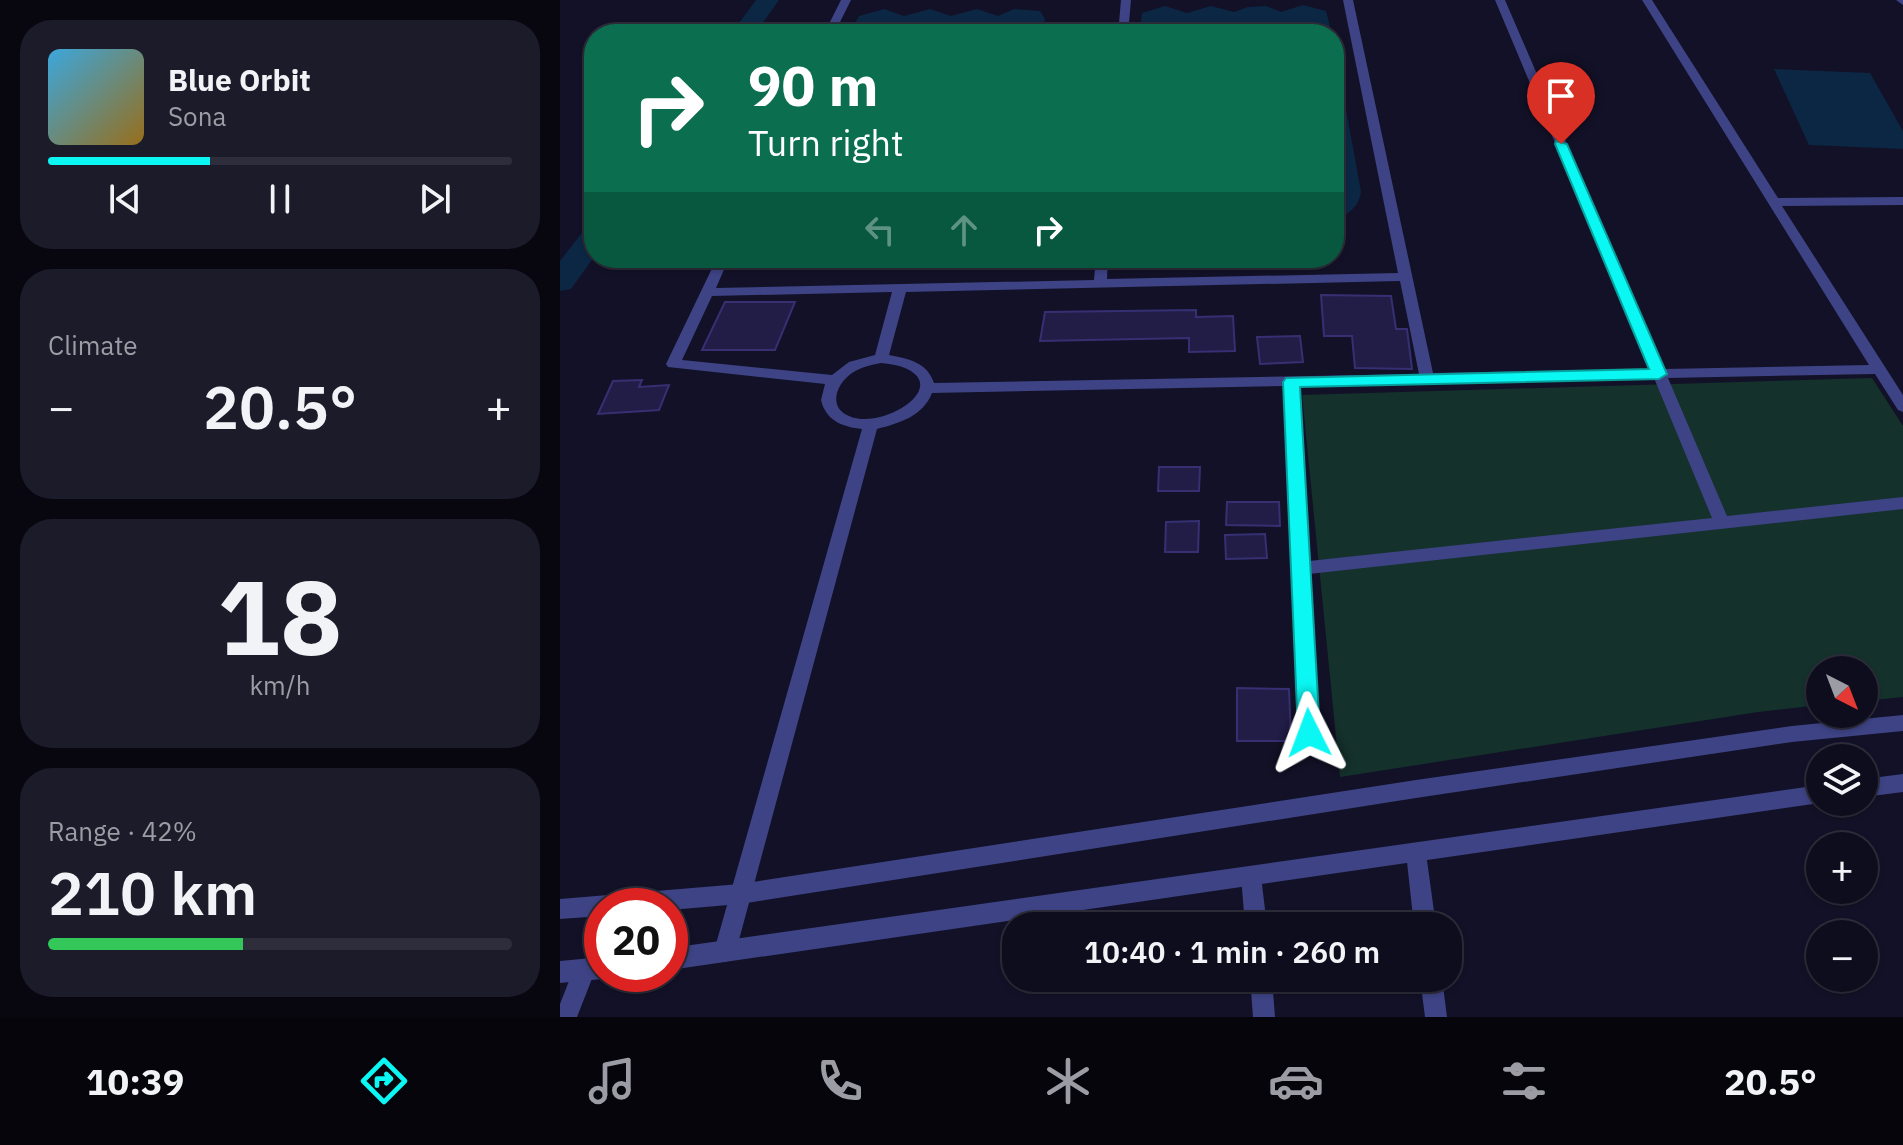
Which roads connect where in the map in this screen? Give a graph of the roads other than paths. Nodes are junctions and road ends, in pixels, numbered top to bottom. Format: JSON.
{"nodes":[{"id":1,"x":846,"y":0,"type":"edge"},
{"id":2,"x":1126,"y":0,"type":"edge"},
{"id":3,"x":1348,"y":0,"type":"edge"},
{"id":4,"x":1500,"y":0,"type":"edge"},
{"id":5,"x":1647,"y":0,"type":"edge"},
{"id":6,"x":834,"y":24,"type":"edge"},
{"id":7,"x":1124,"y":24,"type":"edge"},
{"id":8,"x":1903,"y":201,"type":"edge"},
{"id":9,"x":1777,"y":202,"type":"junction"},
{"id":10,"x":718,"y":268,"type":"edge"},
{"id":11,"x":1101,"y":268,"type":"edge"},
{"id":12,"x":1406,"y":277,"type":"junction"},
{"id":13,"x":1100,"y":283,"type":"junction"},
{"id":14,"x":900,"y":288,"type":"junction"},
{"id":15,"x":707,"y":292,"type":"junction"},
{"id":16,"x":881,"y":358,"type":"junction"},
{"id":17,"x":1880,"y":369,"type":"junction"},
{"id":18,"x":1659,"y":374,"type":"junction"},
{"id":19,"x":834,"y":380,"type":"junction"},
{"id":20,"x":1427,"y":380,"type":"junction"},
{"id":21,"x":1291,"y":382,"type":"junction"},
{"id":22,"x":929,"y":388,"type":"junction"},
{"id":23,"x":1903,"y":407,"type":"edge"},
{"id":24,"x":871,"y":425,"type":"junction"},
{"id":25,"x":1903,"y":503,"type":"edge"},
{"id":26,"x":1722,"y":522,"type":"junction"},
{"id":27,"x":1301,"y":568,"type":"junction"},
{"id":28,"x":1903,"y":723,"type":"edge"},
{"id":29,"x":1309,"y":733,"type":"dead end"},
{"id":30,"x":1903,"y":783,"type":"edge"},
{"id":31,"x":1878,"y":786,"type":"edge"},
{"id":32,"x":1806,"y":796,"type":"edge"},
{"id":33,"x":1416,"y":853,"type":"junction"},
{"id":34,"x":1251,"y":876,"type":"junction"},
{"id":35,"x":740,"y":894,"type":"junction"},
{"id":36,"x":560,"y":909,"type":"edge"},
{"id":37,"x":1255,"y":912,"type":"edge"},
{"id":38,"x":1423,"y":912,"type":"edge"},
{"id":39,"x":725,"y":951,"type":"junction"},
{"id":40,"x":688,"y":956,"type":"edge"},
{"id":41,"x":584,"y":971,"type":"edge"},
{"id":42,"x":560,"y":972,"type":"edge"},
{"id":43,"x":584,"y":986,"type":"edge"},
{"id":44,"x":1262,"y":992,"type":"edge"},
{"id":45,"x":1433,"y":992,"type":"edge"},
{"id":46,"x":566,"y":1017,"type":"edge"},
{"id":47,"x":1264,"y":1017,"type":"edge"},
{"id":48,"x":1436,"y":1017,"type":"edge"}],
"edges":[{"from":1,"to":6,"type":"street"},
{"from":2,"to":7,"type":"street"},
{"from":3,"to":12,"type":"street"},
{"from":4,"to":18,"type":"street"},
{"from":5,"to":9,"type":"street"},
{"from":8,"to":9,"type":"street"},
{"from":9,"to":17,"type":"street"},
{"from":10,"to":15,"type":"street"},
{"from":11,"to":13,"type":"street"},
{"from":12,"to":13,"type":"street"},
{"from":12,"to":20,"type":"street"},
{"from":13,"to":14,"type":"street"},
{"from":14,"to":15,"type":"street"},
{"from":14,"to":16,"type":"street"},
{"from":15,"to":19,"type":"street"},
{"from":16,"to":19,"type":"street"},
{"from":16,"to":22,"type":"street"},
{"from":17,"to":18,"type":"street"},
{"from":17,"to":23,"type":"street"},
{"from":18,"to":20,"type":"street"},
{"from":18,"to":26,"type":"street"},
{"from":19,"to":24,"type":"street"},
{"from":20,"to":21,"type":"street"},
{"from":21,"to":22,"type":"street"},
{"from":21,"to":27,"type":"street"},
{"from":22,"to":24,"type":"street"},
{"from":24,"to":35,"type":"street"},
{"from":25,"to":26,"type":"street"},
{"from":26,"to":27,"type":"street"},
{"from":27,"to":29,"type":"street"},
{"from":28,"to":35,"type":"street"},
{"from":30,"to":31,"type":"street"},
{"from":32,"to":33,"type":"street"},
{"from":33,"to":34,"type":"street"},
{"from":33,"to":38,"type":"street"},
{"from":34,"to":37,"type":"street"},
{"from":34,"to":39,"type":"street"},
{"from":35,"to":36,"type":"street"},
{"from":35,"to":39,"type":"street"},
{"from":39,"to":40,"type":"street"},
{"from":41,"to":42,"type":"street"},
{"from":43,"to":46,"type":"street"},
{"from":44,"to":47,"type":"street"},
{"from":45,"to":48,"type":"street"}]}
